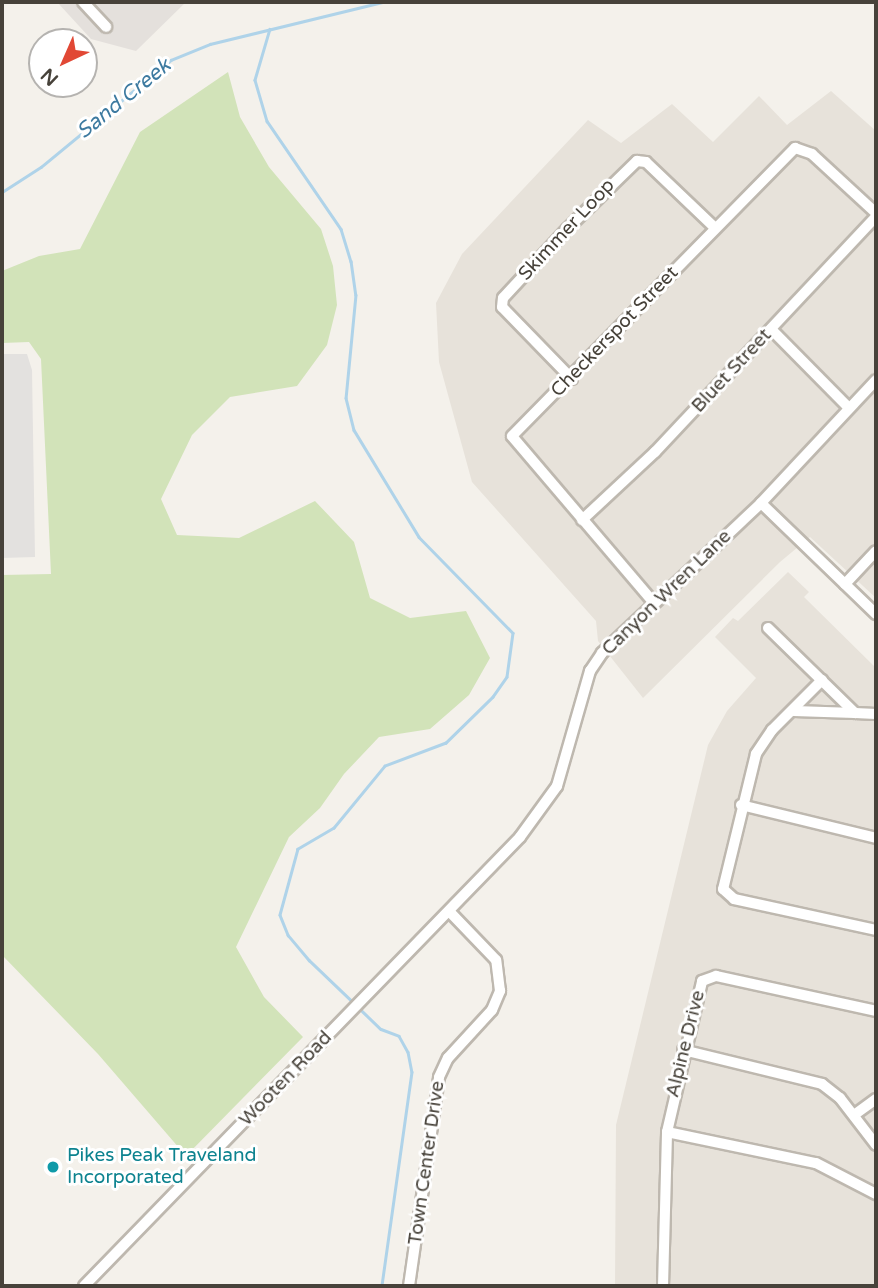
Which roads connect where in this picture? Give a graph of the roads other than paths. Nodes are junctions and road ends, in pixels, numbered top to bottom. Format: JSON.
{"nodes":[{"id":1,"x":83,"y":2,"type":"edge"},
{"id":2,"x":106,"y":27,"type":"dead end"},
{"id":3,"x":876,"y":215,"type":"edge"},
{"id":4,"x":714,"y":228,"type":"junction"},
{"id":5,"x":771,"y":330,"type":"junction"},
{"id":6,"x":572,"y":379,"type":"junction"},
{"id":7,"x":876,"y":380,"type":"edge"},
{"id":8,"x":849,"y":408,"type":"junction"},
{"id":9,"x":761,"y":503,"type":"junction"},
{"id":10,"x":582,"y":520,"type":"junction"},
{"id":11,"x":876,"y":551,"type":"edge"},
{"id":12,"x":845,"y":584,"type":"junction"},
{"id":13,"x":654,"y":603,"type":"junction"},
{"id":14,"x":876,"y":614,"type":"edge"},
{"id":15,"x":768,"y":628,"type":"dead end"},
{"id":16,"x":822,"y":680,"type":"junction"},
{"id":17,"x":794,"y":710,"type":"junction"},
{"id":18,"x":855,"y":713,"type":"junction"},
{"id":19,"x":876,"y":714,"type":"edge"},
{"id":20,"x":741,"y":804,"type":"junction"},
{"id":21,"x":876,"y":838,"type":"edge"},
{"id":22,"x":486,"y":871,"type":"joint"},
{"id":23,"x":449,"y":911,"type":"junction"},
{"id":24,"x":876,"y":930,"type":"edge"},
{"id":25,"x":876,"y":1010,"type":"edge"},
{"id":26,"x":684,"y":1050,"type":"junction"},
{"id":27,"x":876,"y":1099,"type":"edge"},
{"id":28,"x":854,"y":1115,"type":"junction"},
{"id":29,"x":667,"y":1132,"type":"junction"},
{"id":30,"x":876,"y":1145,"type":"edge"},
{"id":31,"x":876,"y":1194,"type":"edge"},
{"id":32,"x":84,"y":1286,"type":"edge"},
{"id":33,"x":410,"y":1286,"type":"edge"},
{"id":34,"x":663,"y":1286,"type":"edge"}],
"edges":[{"from":1,"to":2,"type":"street"},
{"from":3,"to":4,"type":"street","name":"Checkerspot Street"},
{"from":3,"to":5,"type":"street","name":"Bluet Street"},
{"from":4,"to":6,"type":"street","name":"Checkerspot Street"},
{"from":4,"to":6,"type":"street","name":"Skimmer Loop"},
{"from":5,"to":8,"type":"street"},
{"from":5,"to":10,"type":"street","name":"Bluet Street"},
{"from":6,"to":10,"type":"street","name":"Checkerspot Street"},
{"from":7,"to":8,"type":"street","name":"Canyon Wren Lane"},
{"from":8,"to":9,"type":"street","name":"Canyon Wren Lane"},
{"from":9,"to":12,"type":"street"},
{"from":9,"to":13,"type":"street","name":"Canyon Wren Lane"},
{"from":10,"to":13,"type":"street","name":"Checkerspot Street"},
{"from":11,"to":12,"type":"street"},
{"from":12,"to":14,"type":"street"},
{"from":13,"to":22,"type":"street","name":"Canyon Wren Lane"},
{"from":15,"to":16,"type":"street"},
{"from":16,"to":17,"type":"street"},
{"from":16,"to":18,"type":"street"},
{"from":17,"to":18,"type":"street"},
{"from":17,"to":20,"type":"street"},
{"from":18,"to":19,"type":"street"},
{"from":20,"to":21,"type":"street"},
{"from":20,"to":24,"type":"street"},
{"from":22,"to":23,"type":"street","name":"Wooten Road"},
{"from":23,"to":32,"type":"street","name":"Wooten Road"},
{"from":23,"to":33,"type":"street","name":"Town Center Drive"},
{"from":25,"to":26,"type":"street","name":"Alpine Drive"},
{"from":26,"to":28,"type":"street"},
{"from":26,"to":29,"type":"street","name":"Alpine Drive"},
{"from":27,"to":28,"type":"street"},
{"from":28,"to":30,"type":"street"},
{"from":29,"to":31,"type":"street"},
{"from":29,"to":34,"type":"street","name":"Alpine Drive"}]}
